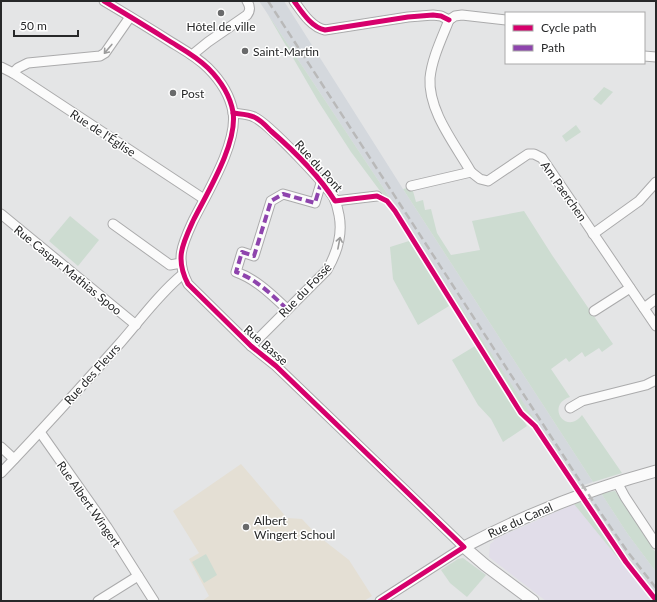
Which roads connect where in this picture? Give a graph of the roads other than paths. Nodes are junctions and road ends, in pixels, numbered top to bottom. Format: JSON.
{"nodes":[{"id":1,"x":104,"y":1,"type":"edge"},
{"id":2,"x":294,"y":1,"type":"edge"},
{"id":3,"x":249,"y":5,"type":"edge"},
{"id":4,"x":130,"y":16,"type":"junction"},
{"id":5,"x":449,"y":20,"type":"junction"},
{"id":6,"x":505,"y":20,"type":"edge"},
{"id":7,"x":192,"y":55,"type":"junction"},
{"id":8,"x":645,"y":56,"type":"edge"},
{"id":9,"x":656,"y":57,"type":"edge"},
{"id":10,"x":1,"y":67,"type":"edge"},
{"id":11,"x":13,"y":73,"type":"junction"},
{"id":12,"x":233,"y":114,"type":"junction"},
{"id":13,"x":471,"y":172,"type":"junction"},
{"id":14,"x":321,"y":182,"type":"junction"},
{"id":15,"x":656,"y":182,"type":"edge"},
{"id":16,"x":411,"y":186,"type":"dead end"},
{"id":17,"x":376,"y":196,"type":"dead end"},
{"id":18,"x":204,"y":199,"type":"junction"},
{"id":19,"x":335,"y":201,"type":"junction"},
{"id":20,"x":1,"y":214,"type":"edge"},
{"id":21,"x":112,"y":224,"type":"dead end"},
{"id":22,"x":593,"y":234,"type":"junction"},
{"id":23,"x":181,"y":263,"type":"junction"},
{"id":24,"x":183,"y":274,"type":"junction"},
{"id":25,"x":630,"y":288,"type":"junction"},
{"id":26,"x":656,"y":299,"type":"edge"},
{"id":27,"x":644,"y":308,"type":"junction"},
{"id":28,"x":287,"y":309,"type":"junction"},
{"id":29,"x":594,"y":311,"type":"dead end"},
{"id":30,"x":136,"y":325,"type":"junction"},
{"id":31,"x":656,"y":326,"type":"edge"},
{"id":32,"x":251,"y":346,"type":"junction"},
{"id":33,"x":656,"y":380,"type":"edge"},
{"id":34,"x":570,"y":408,"type":"dead end"},
{"id":35,"x":40,"y":432,"type":"junction"},
{"id":36,"x":1,"y":446,"type":"edge"},
{"id":37,"x":14,"y":459,"type":"junction"},
{"id":38,"x":656,"y":471,"type":"edge"},
{"id":39,"x":1,"y":473,"type":"edge"},
{"id":40,"x":617,"y":482,"type":"junction"},
{"id":41,"x":656,"y":544,"type":"edge"},
{"id":42,"x":464,"y":547,"type":"junction"},
{"id":43,"x":138,"y":576,"type":"junction"},
{"id":44,"x":98,"y":601,"type":"edge"},
{"id":45,"x":154,"y":601,"type":"edge"},
{"id":46,"x":380,"y":601,"type":"edge"},
{"id":47,"x":533,"y":601,"type":"edge"}],
"edges":[{"from":1,"to":4,"type":"street"},
{"from":2,"to":5,"type":"street"},
{"from":3,"to":7,"type":"street"},
{"from":4,"to":7,"type":"street"},
{"from":4,"to":11,"type":"street","one_way":true},
{"from":5,"to":6,"type":"street"},
{"from":5,"to":13,"type":"street"},
{"from":7,"to":12,"type":"street"},
{"from":8,"to":9,"type":"street"},
{"from":10,"to":11,"type":"street","name":"Rue de l'Église"},
{"from":11,"to":18,"type":"street","name":"Rue de l'Église"},
{"from":12,"to":14,"type":"street","name":"Rue du Pont"},
{"from":12,"to":18,"type":"street","name":"Rue Basse"},
{"from":13,"to":16,"type":"street"},
{"from":13,"to":22,"type":"street","name":"Am Paerchen"},
{"from":14,"to":19,"type":"street","name":"Rue du Pont"},
{"from":14,"to":28,"type":"street"},
{"from":15,"to":22,"type":"street","name":"Am Paerchen"},
{"from":17,"to":19,"type":"street","name":"Rue du Pont"},
{"from":18,"to":23,"type":"street","name":"Rue Basse"},
{"from":28,"to":19,"type":"street","name":"Rue du Fossé","one_way":true},
{"from":20,"to":30,"type":"street","name":"Rue Caspar Mathias Spoo"},
{"from":21,"to":23,"type":"street"},
{"from":22,"to":25,"type":"street","name":"Am Paerchen"},
{"from":23,"to":24,"type":"street","name":"Rue Basse"},
{"from":24,"to":30,"type":"street","name":"Rue des Fleurs"},
{"from":24,"to":32,"type":"street","name":"Rue Basse"},
{"from":25,"to":27,"type":"street","name":"Am Paerchen"},
{"from":25,"to":29,"type":"street"},
{"from":26,"to":27,"type":"street"},
{"from":27,"to":31,"type":"street","name":"Am Paerchen"},
{"from":28,"to":32,"type":"street","name":"Rue du Fossé"},
{"from":30,"to":35,"type":"street","name":"Rue des Fleurs"},
{"from":32,"to":42,"type":"street","name":"Rue Basse"},
{"from":33,"to":34,"type":"street"},
{"from":35,"to":37,"type":"street","name":"Rue des Fleurs"},
{"from":35,"to":43,"type":"street","name":"Rue Albert Wingert"},
{"from":36,"to":37,"type":"street"},
{"from":37,"to":39,"type":"street","name":"Rue des Fleurs"},
{"from":38,"to":40,"type":"main road","name":"Rue du Canal"},
{"from":40,"to":41,"type":"street"},
{"from":40,"to":42,"type":"main road","name":"Rue du Canal"},
{"from":42,"to":46,"type":"street"},
{"from":42,"to":47,"type":"main road"},
{"from":43,"to":44,"type":"street"},
{"from":43,"to":45,"type":"street","name":"Rue Albert Wingert"}]}
